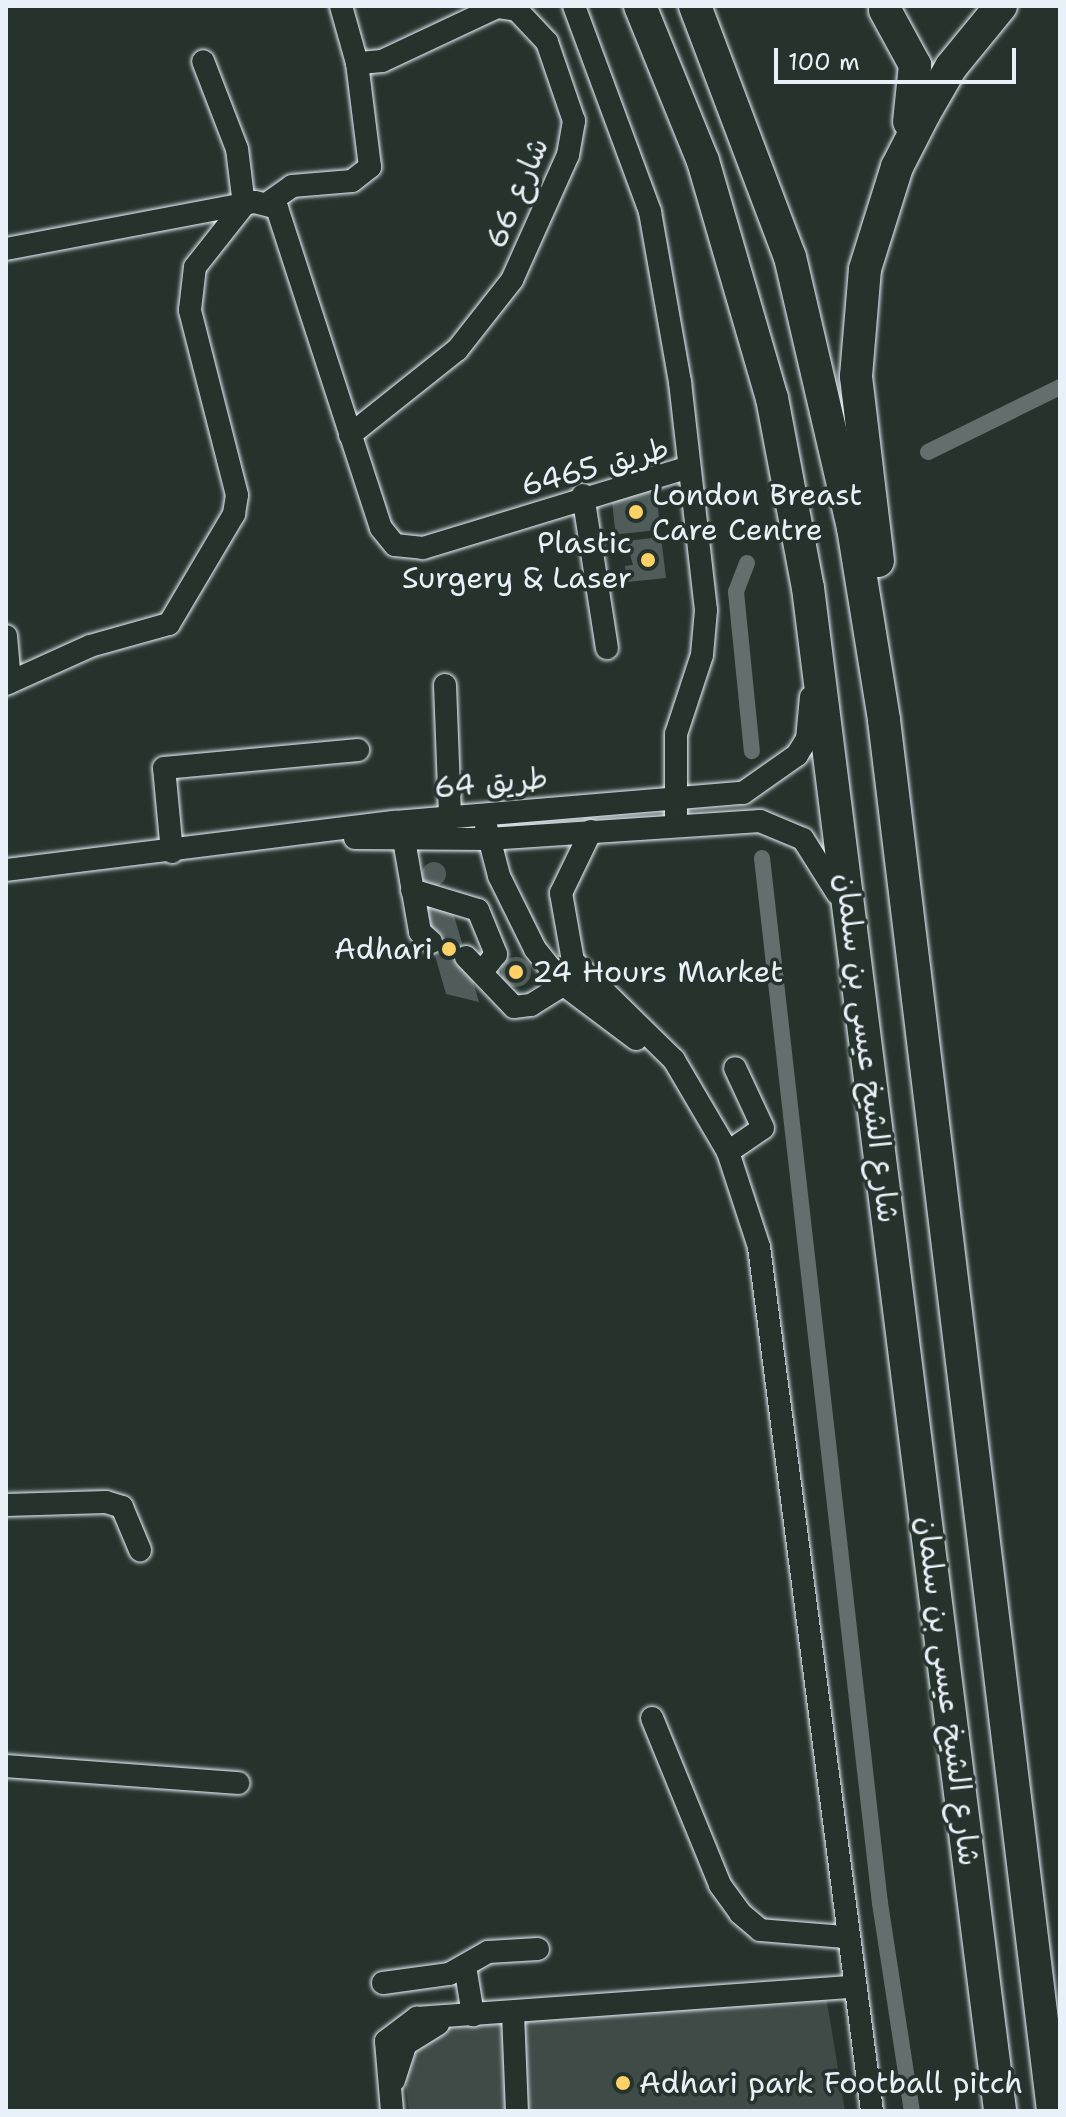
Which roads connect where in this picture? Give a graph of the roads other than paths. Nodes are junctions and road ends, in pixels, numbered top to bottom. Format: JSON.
{"nodes":[{"id":1,"x":341,"y":6,"type":"edge"},
{"id":2,"x":574,"y":6,"type":"edge"},
{"id":3,"x":640,"y":6,"type":"edge"},
{"id":4,"x":695,"y":6,"type":"edge"},
{"id":5,"x":1001,"y":6,"type":"edge"},
{"id":6,"x":883,"y":7,"type":"edge"},
{"id":7,"x":203,"y":61,"type":"dead end"},
{"id":8,"x":357,"y":63,"type":"junction"},
{"id":9,"x":897,"y":167,"type":"junction"},
{"id":10,"x":268,"y":203,"type":"junction"},
{"id":11,"x":244,"y":205,"type":"junction"},
{"id":12,"x":6,"y":249,"type":"edge"},
{"id":13,"x":356,"y":431,"type":"junction"},
{"id":14,"x":687,"y":468,"type":"junction"},
{"id":15,"x":583,"y":495,"type":"junction"},
{"id":16,"x":808,"y":588,"type":"junction"},
{"id":17,"x":6,"y":636,"type":"edge"},
{"id":18,"x":607,"y":648,"type":"dead end"},
{"id":19,"x":8,"y":683,"type":"edge"},
{"id":20,"x":445,"y":685,"type":"dead end"},
{"id":21,"x":884,"y":720,"type":"junction"},
{"id":22,"x":358,"y":750,"type":"dead end"},
{"id":23,"x":674,"y":801,"type":"junction"},
{"id":24,"x":484,"y":813,"type":"junction"},
{"id":25,"x":450,"y":816,"type":"junction"},
{"id":26,"x":676,"y":825,"type":"junction"},
{"id":27,"x":591,"y":831,"type":"junction"},
{"id":28,"x":314,"y":837,"type":"junction"},
{"id":29,"x":488,"y":839,"type":"junction"},
{"id":30,"x":404,"y":840,"type":"junction"},
{"id":31,"x":172,"y":852,"type":"junction"},
{"id":32,"x":6,"y":870,"type":"edge"},
{"id":33,"x":412,"y":890,"type":"junction"},
{"id":34,"x":431,"y":942,"type":"tunnel mouth"},
{"id":35,"x":855,"y":950,"type":"junction"},
{"id":36,"x":573,"y":979,"type":"junction"},
{"id":37,"x":735,"y":1068,"type":"dead end"},
{"id":38,"x":728,"y":1152,"type":"junction"},
{"id":39,"x":6,"y":1505,"type":"edge"},
{"id":40,"x":140,"y":1550,"type":"dead end"},
{"id":41,"x":652,"y":1718,"type":"dead end"},
{"id":42,"x":6,"y":1766,"type":"edge"},
{"id":43,"x":238,"y":1783,"type":"dead end"},
{"id":44,"x":846,"y":1937,"type":"junction"},
{"id":45,"x":538,"y":1949,"type":"dead end"},
{"id":46,"x":465,"y":1966,"type":"junction"},
{"id":47,"x":383,"y":1983,"type":"dead end"},
{"id":48,"x":852,"y":1987,"type":"junction"},
{"id":49,"x":513,"y":2013,"type":"junction"},
{"id":50,"x":463,"y":2016,"type":"junction"},
{"id":51,"x":392,"y":2106,"type":"edge"},
{"id":52,"x":517,"y":2111,"type":"edge"},
{"id":53,"x":872,"y":2111,"type":"edge"},
{"id":54,"x":1000,"y":2111,"type":"edge"},
{"id":55,"x":1053,"y":2111,"type":"edge"}],
"edges":[{"from":1,"to":8,"type":"street"},
{"from":2,"to":14,"type":"street"},
{"from":3,"to":16,"type":"highway","name":"شارع الشيخ عيسى بن سلمان"},
{"from":4,"to":21,"type":"highway","name":"شارع الشيخ عيسى بن سلمان"},
{"from":5,"to":9,"type":"highway"},
{"from":6,"to":9,"type":"highway"},
{"from":7,"to":11,"type":"street"},
{"from":8,"to":10,"type":"street"},
{"from":8,"to":13,"type":"street","name":"شارع 66"},
{"from":9,"to":21,"type":"highway"},
{"from":10,"to":11,"type":"street"},
{"from":10,"to":13,"type":"street","name":"طريق 6465"},
{"from":11,"to":12,"type":"street"},
{"from":11,"to":19,"type":"street"},
{"from":13,"to":15,"type":"street","name":"طريق 6465"},
{"from":14,"to":15,"type":"street","name":"طريق 6465"},
{"from":14,"to":23,"type":"street","name":"طريق 6465"},
{"from":15,"to":18,"type":"street"},
{"from":16,"to":23,"type":"street","name":"طريق 64"},
{"from":16,"to":35,"type":"highway","name":"شارع الشيخ عيسى بن سلمان"},
{"from":17,"to":19,"type":"street"},
{"from":20,"to":25,"type":"street"},
{"from":21,"to":55,"type":"highway","name":"شارع الشيخ عيسى بن سلمان"},
{"from":22,"to":31,"type":"street"},
{"from":23,"to":24,"type":"street","name":"طريق 64"},
{"from":23,"to":26,"type":"street","name":"طريق 6465"},
{"from":24,"to":25,"type":"street","name":"طريق 64"},
{"from":24,"to":29,"type":"street"},
{"from":25,"to":28,"type":"street","name":"طريق 64"},
{"from":26,"to":27,"type":"street","name":"طريق 64"},
{"from":26,"to":35,"type":"street","name":"طريق 64"},
{"from":27,"to":29,"type":"street","name":"طريق 64"},
{"from":27,"to":36,"type":"street"},
{"from":28,"to":30,"type":"street","name":"طريق 64"},
{"from":28,"to":31,"type":"street","name":"طريق 64"},
{"from":29,"to":30,"type":"street","name":"طريق 64"},
{"from":29,"to":36,"type":"street"},
{"from":30,"to":33,"type":"street"},
{"from":31,"to":32,"type":"street","name":"طريق 64"},
{"from":33,"to":34,"type":"street"},
{"from":33,"to":36,"type":"street"},
{"from":35,"to":54,"type":"highway","name":"شارع الشيخ عيسى بن سلمان"},
{"from":36,"to":38,"type":"street"},
{"from":37,"to":38,"type":"street"},
{"from":38,"to":44,"type":"street"},
{"from":39,"to":40,"type":"street"},
{"from":41,"to":44,"type":"street"},
{"from":42,"to":43,"type":"street"},
{"from":44,"to":48,"type":"street"},
{"from":45,"to":46,"type":"street"},
{"from":46,"to":47,"type":"street"},
{"from":46,"to":50,"type":"street"},
{"from":48,"to":49,"type":"street"},
{"from":48,"to":53,"type":"street"},
{"from":49,"to":50,"type":"street"},
{"from":49,"to":52,"type":"street"},
{"from":50,"to":51,"type":"street"}]}
